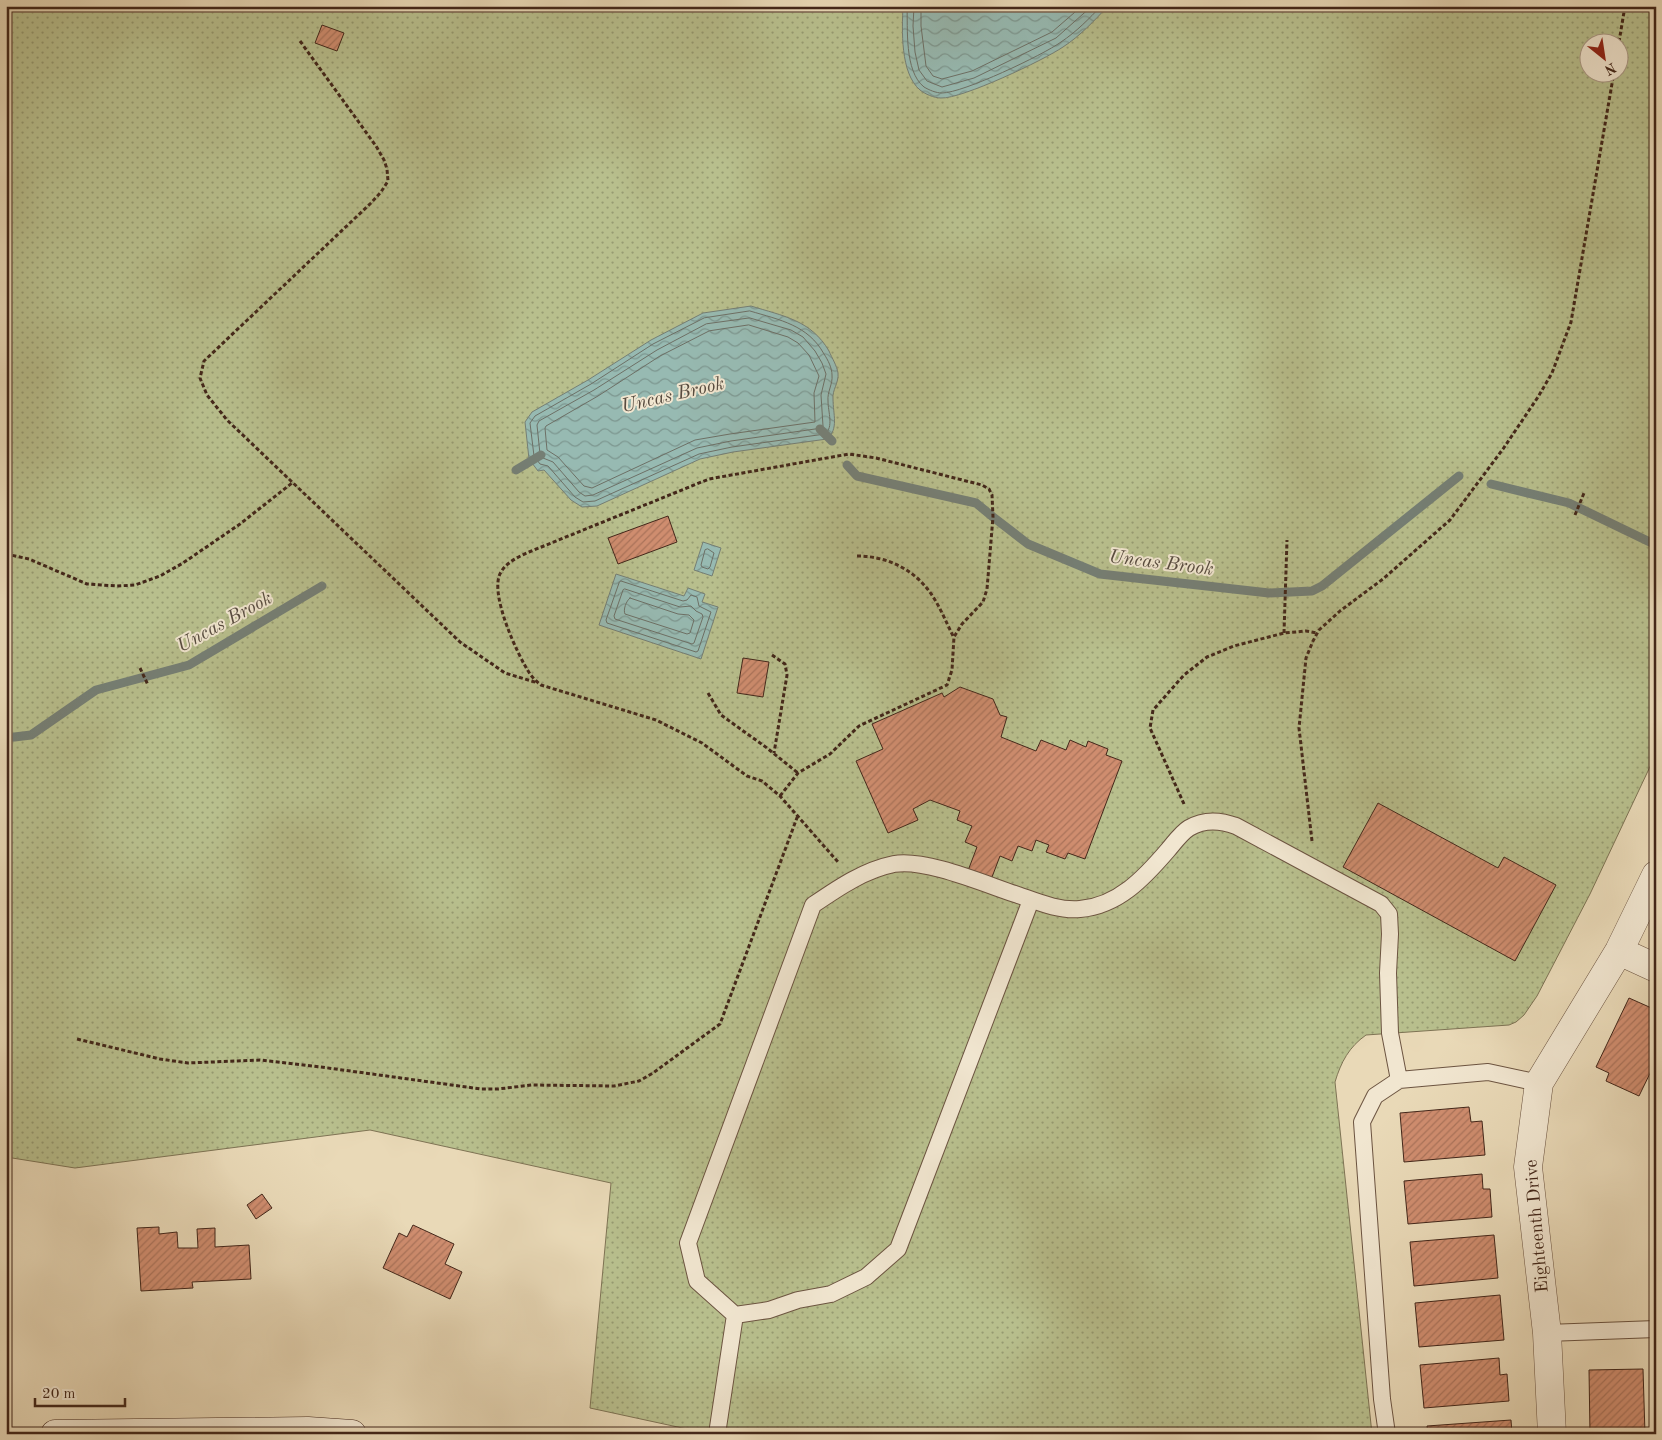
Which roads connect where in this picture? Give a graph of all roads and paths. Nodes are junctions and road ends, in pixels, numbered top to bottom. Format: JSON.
{"nodes":[{"id":1,"x":1625,"y":6,"type":"edge"},
{"id":2,"x":1621,"y":32,"type":"edge"},
{"id":3,"x":300,"y":41,"type":"dead end"},
{"id":4,"x":1612,"y":82,"type":"edge"},
{"id":5,"x":292,"y":482,"type":"junction"},
{"id":6,"x":1584,"y":493,"type":"dead end"},
{"id":7,"x":1575,"y":515,"type":"dead end"},
{"id":8,"x":1287,"y":540,"type":"dead end"},
{"id":9,"x":6,"y":554,"type":"edge"},
{"id":10,"x":857,"y":556,"type":"dead end"},
{"id":11,"x":1284,"y":633,"type":"junction"},
{"id":12,"x":1318,"y":633,"type":"junction"},
{"id":13,"x":954,"y":637,"type":"junction"},
{"id":14,"x":772,"y":655,"type":"dead end"},
{"id":15,"x":140,"y":668,"type":"dead end"},
{"id":16,"x":538,"y":683,"type":"junction"},
{"id":17,"x":148,"y":685,"type":"dead end"},
{"id":18,"x":708,"y":693,"type":"dead end"},
{"id":19,"x":774,"y":753,"type":"junction"},
{"id":20,"x":798,"y":773,"type":"junction"},
{"id":21,"x":780,"y":796,"type":"junction"},
{"id":22,"x":798,"y":815,"type":"junction"},
{"id":23,"x":1194,"y":826,"type":"junction"},
{"id":24,"x":1316,"y":869,"type":"junction"},
{"id":25,"x":1656,"y":875,"type":"edge"},
{"id":26,"x":853,"y":879,"type":"junction"},
{"id":27,"x":1031,"y":900,"type":"junction"},
{"id":28,"x":1619,"y":951,"type":"junction"},
{"id":29,"x":1656,"y":968,"type":"edge"},
{"id":30,"x":77,"y":1039,"type":"dead end"},
{"id":31,"x":1399,"y":1080,"type":"junction"},
{"id":32,"x":1539,"y":1083,"type":"junction"},
{"id":33,"x":735,"y":1315,"type":"junction"},
{"id":34,"x":1656,"y":1329,"type":"edge"},
{"id":35,"x":1547,"y":1333,"type":"junction"},
{"id":36,"x":55,"y":1434,"type":"edge"},
{"id":37,"x":352,"y":1434,"type":"edge"},
{"id":38,"x":717,"y":1434,"type":"edge"},
{"id":39,"x":1387,"y":1434,"type":"edge"},
{"id":40,"x":1552,"y":1434,"type":"edge"}],
"edges":[{"from":1,"to":2,"type":"path"},
{"from":3,"to":5,"type":"path"},
{"from":4,"to":12,"type":"path"},
{"from":5,"to":9,"type":"path"},
{"from":5,"to":16,"type":"path"},
{"from":6,"to":7,"type":"path"},
{"from":8,"to":11,"type":"path"},
{"from":10,"to":13,"type":"path"},
{"from":11,"to":12,"type":"path"},
{"from":11,"to":23,"type":"path"},
{"from":12,"to":24,"type":"path"},
{"from":13,"to":16,"type":"path"},
{"from":13,"to":20,"type":"path"},
{"from":14,"to":19,"type":"path"},
{"from":15,"to":17,"type":"path"},
{"from":16,"to":21,"type":"path"},
{"from":18,"to":19,"type":"path"},
{"from":19,"to":20,"type":"path"},
{"from":20,"to":21,"type":"path"},
{"from":21,"to":22,"type":"path"},
{"from":22,"to":26,"type":"path"},
{"from":22,"to":30,"type":"path"},
{"from":23,"to":24,"type":"lane"},
{"from":23,"to":27,"type":"lane"},
{"from":24,"to":31,"type":"lane"},
{"from":25,"to":28,"type":"street","name":"Eighteenth Drive"},
{"from":26,"to":27,"type":"lane"},
{"from":26,"to":33,"type":"lane"},
{"from":27,"to":33,"type":"lane"},
{"from":28,"to":29,"type":"street"},
{"from":28,"to":32,"type":"street","name":"Eighteenth Drive"},
{"from":31,"to":32,"type":"lane"},
{"from":31,"to":39,"type":"lane"},
{"from":32,"to":35,"type":"street","name":"Eighteenth Drive"},
{"from":33,"to":38,"type":"lane"},
{"from":34,"to":35,"type":"lane"},
{"from":35,"to":40,"type":"street","name":"Eighteenth Drive"},
{"from":36,"to":37,"type":"street"}]}
